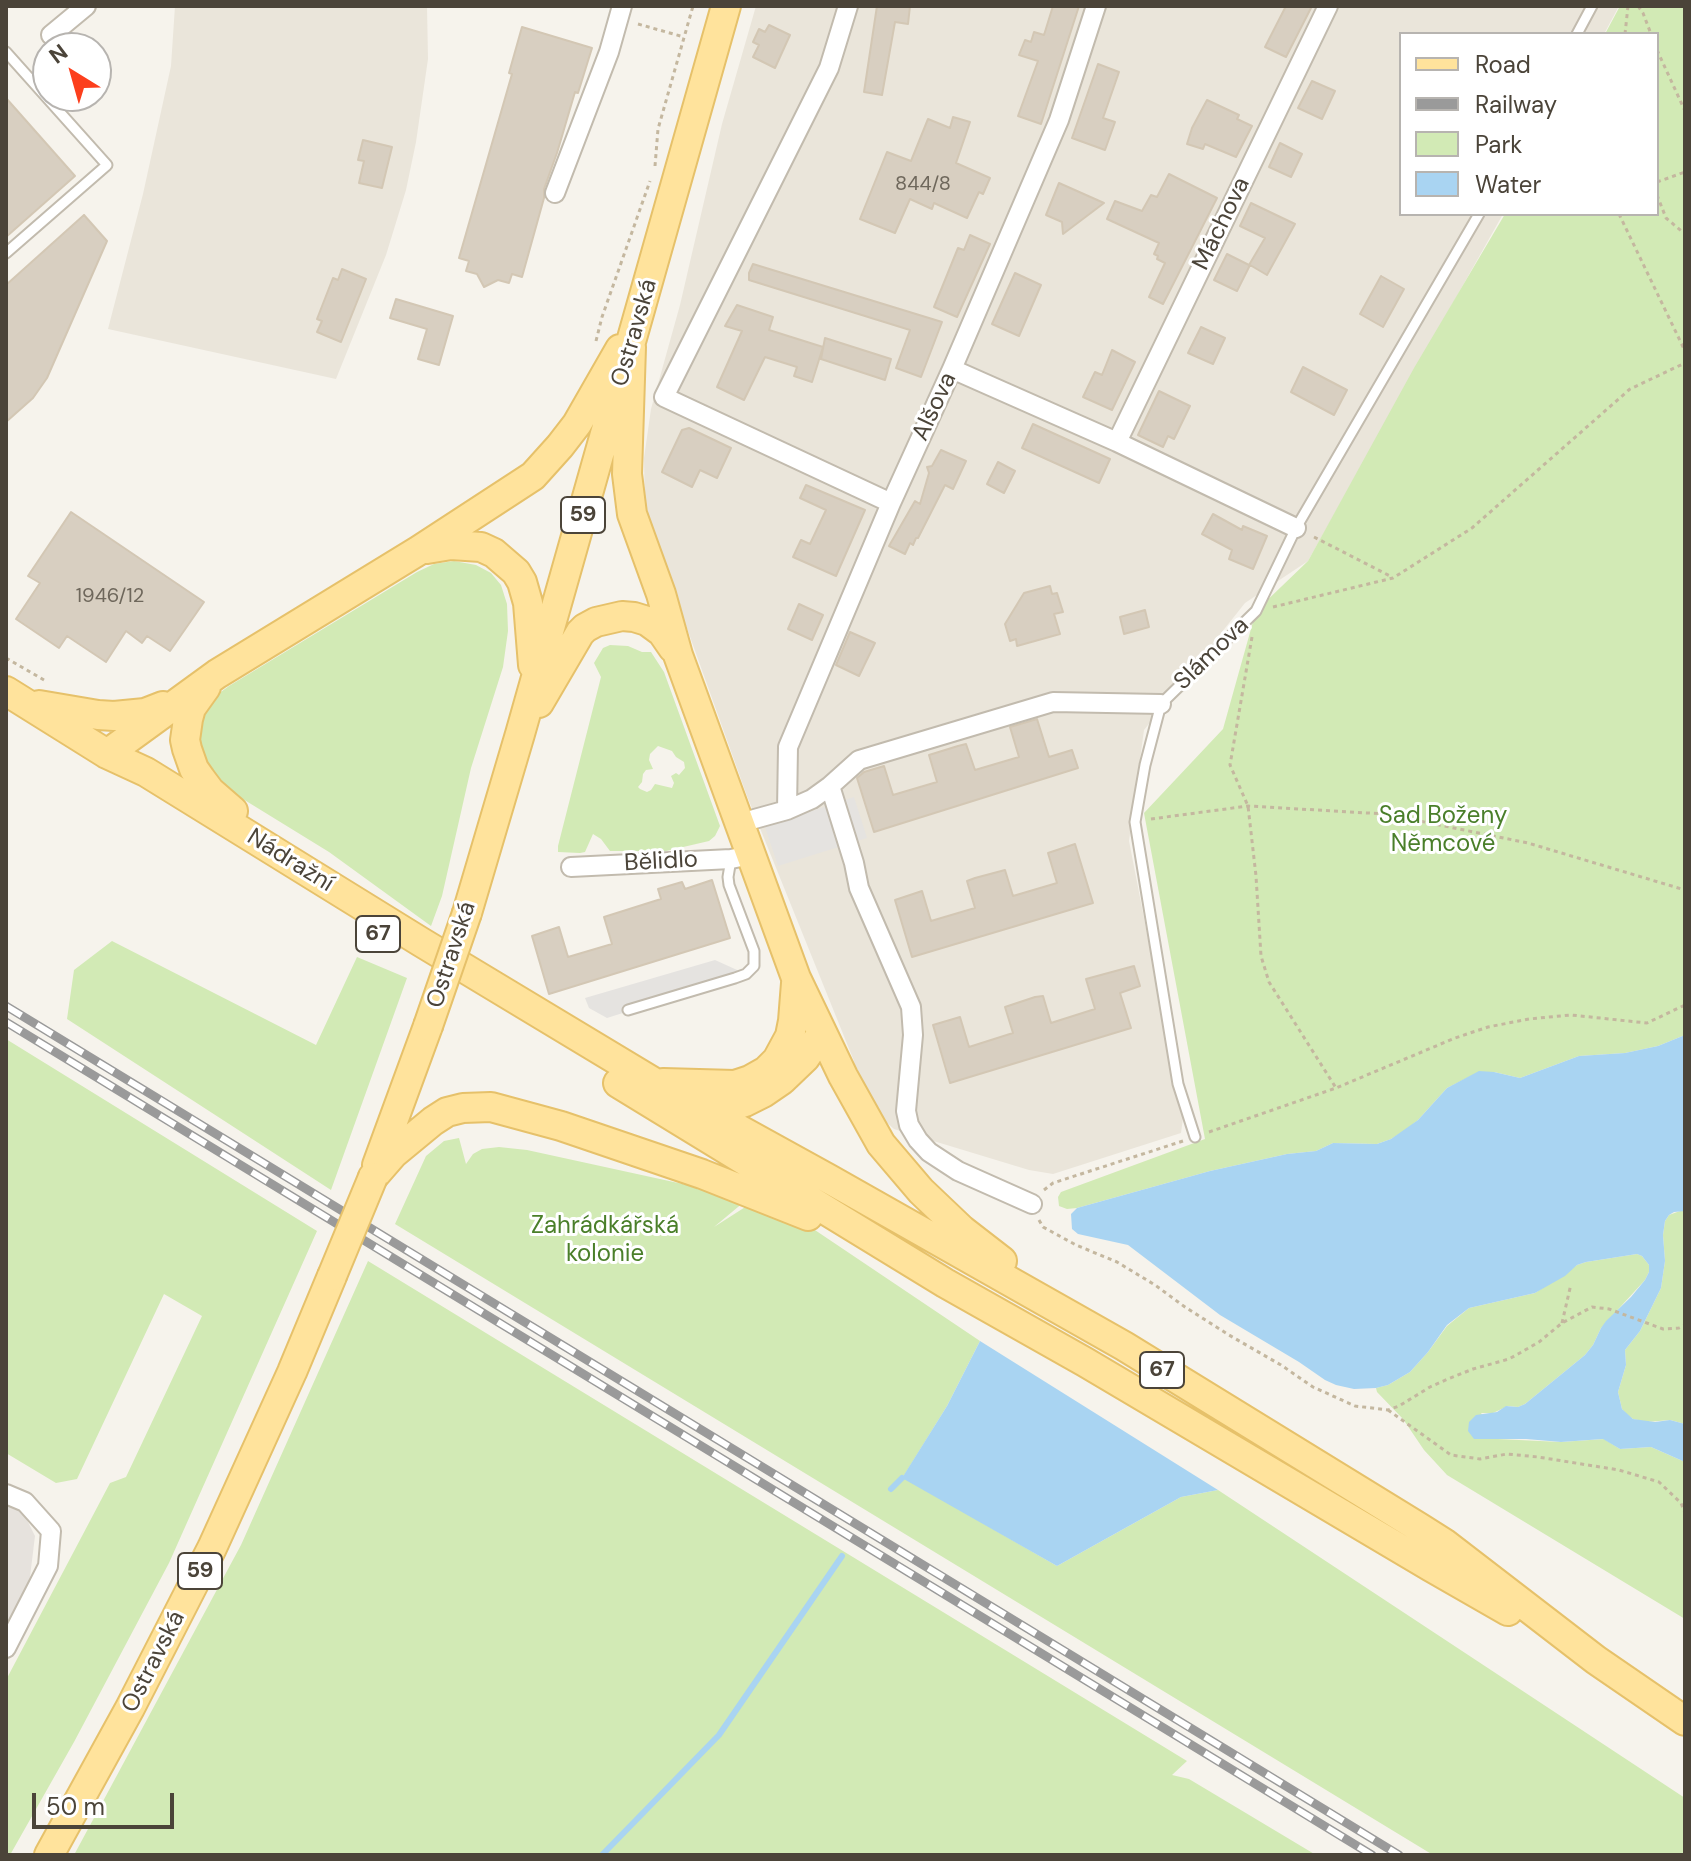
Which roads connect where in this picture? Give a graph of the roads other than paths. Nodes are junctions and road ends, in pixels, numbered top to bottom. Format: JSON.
{"nodes":[{"id":1,"x":86,"y":6,"type":"edge"},
{"id":2,"x":726,"y":6,"type":"edge"},
{"id":3,"x":848,"y":6,"type":"edge"},
{"id":4,"x":1096,"y":6,"type":"edge"},
{"id":5,"x":1328,"y":6,"type":"edge"},
{"id":6,"x":1592,"y":6,"type":"edge"},
{"id":7,"x":620,"y":13,"type":"edge"},
{"id":8,"x":55,"y":32,"type":"edge"},
{"id":9,"x":1578,"y":32,"type":"edge"},
{"id":10,"x":6,"y":52,"type":"edge"},
{"id":11,"x":555,"y":193,"type":"dead end"},
{"id":12,"x":1478,"y":216,"type":"edge"},
{"id":13,"x":6,"y":253,"type":"edge"},
{"id":14,"x":642,"y":310,"type":"junction"},
{"id":15,"x":631,"y":347,"type":"junction"},
{"id":16,"x":952,"y":369,"type":"junction"},
{"id":17,"x":1117,"y":442,"type":"junction"},
{"id":18,"x":891,"y":503,"type":"junction"},
{"id":19,"x":1296,"y":528,"type":"junction"},
{"id":20,"x":418,"y":551,"type":"junction"},
{"id":21,"x":678,"y":655,"type":"junction"},
{"id":22,"x":217,"y":674,"type":"junction"},
{"id":23,"x":534,"y":684,"type":"junction"},
{"id":24,"x":189,"y":694,"type":"junction"},
{"id":25,"x":15,"y":696,"type":"edge"},
{"id":26,"x":1161,"y":704,"type":"junction"},
{"id":27,"x":520,"y":734,"type":"junction"},
{"id":28,"x":107,"y":754,"type":"junction"},
{"id":29,"x":830,"y":786,"type":"junction"},
{"id":30,"x":787,"y":810,"type":"junction"},
{"id":31,"x":740,"y":823,"type":"junction"},
{"id":32,"x":741,"y":857,"type":"junction"},
{"id":33,"x":288,"y":859,"type":"junction"},
{"id":34,"x":571,"y":867,"type":"dead end"},
{"id":35,"x":796,"y":978,"type":"junction"},
{"id":36,"x":628,"y":1010,"type":"dead end"},
{"id":37,"x":822,"y":1033,"type":"junction"},
{"id":38,"x":654,"y":1094,"type":"junction"},
{"id":39,"x":707,"y":1112,"type":"junction"},
{"id":40,"x":1195,"y":1137,"type":"road end"},
{"id":41,"x":373,"y":1177,"type":"junction"},
{"id":42,"x":1032,"y":1204,"type":"road end"},
{"id":43,"x":888,"y":1249,"type":"junction"},
{"id":44,"x":1124,"y":1346,"type":"junction"},
{"id":45,"x":6,"y":1494,"type":"edge"},
{"id":46,"x":6,"y":1648,"type":"edge"},
{"id":47,"x":1596,"y":1660,"type":"junction"},
{"id":48,"x":1685,"y":1721,"type":"edge"},
{"id":49,"x":49,"y":1855,"type":"edge"}],
"edges":[{"from":1,"to":8,"type":"street"},
{"from":2,"to":14,"type":"main road","name":"Ostravská","number":"59"},
{"from":3,"to":18,"type":"street","name":"Ostravská"},
{"from":4,"to":16,"type":"street","name":"Alšova"},
{"from":5,"to":17,"type":"street","name":"Máchova"},
{"from":6,"to":9,"type":"lane"},
{"from":7,"to":11,"type":"street"},
{"from":10,"to":13,"type":"lane"},
{"from":12,"to":19,"type":"lane","name":"Slámova"},
{"from":14,"to":15,"type":"main road","name":"Ostravská","number":"59"},
{"from":14,"to":20,"type":"main road"},
{"from":15,"to":21,"type":"main road"},
{"from":15,"to":23,"type":"main road","name":"Ostravská","number":"59"},
{"from":16,"to":17,"type":"street"},
{"from":16,"to":18,"type":"street","name":"Alšova"},
{"from":17,"to":19,"type":"street"},
{"from":18,"to":30,"type":"street","name":"Alšova"},
{"from":19,"to":26,"type":"lane","name":"Slámova"},
{"from":20,"to":22,"type":"main road","number":"67"},
{"from":20,"to":23,"type":"main road"},
{"from":21,"to":27,"type":"main road"},
{"from":21,"to":31,"type":"main road","number":"67"},
{"from":22,"to":24,"type":"main road","number":"67"},
{"from":22,"to":33,"type":"main road"},
{"from":23,"to":27,"type":"main road","name":"Ostravská","number":"59"},
{"from":24,"to":25,"type":"main road","number":"67"},
{"from":24,"to":28,"type":"main road","number":"67"},
{"from":25,"to":28,"type":"main road","name":"Nádražní","number":"67"},
{"from":26,"to":29,"type":"street","name":"Slámova"},
{"from":26,"to":40,"type":"lane"},
{"from":27,"to":41,"type":"main road","name":"Ostravská","number":"59","bridge":true},
{"from":28,"to":33,"type":"main road","name":"Nádražní","number":"67"},
{"from":28,"to":38,"type":"main road","number":"67"},
{"from":29,"to":30,"type":"street","name":"Slámova"},
{"from":29,"to":42,"type":"street"},
{"from":30,"to":31,"type":"street","name":"Slámova"},
{"from":31,"to":32,"type":"main road","number":"67"},
{"from":32,"to":34,"type":"street","name":"Bělidlo"},
{"from":32,"to":35,"type":"main road","number":"67"},
{"from":32,"to":36,"type":"lane"},
{"from":33,"to":38,"type":"main road","name":"Nádražní","number":"67"},
{"from":35,"to":37,"type":"main road"},
{"from":35,"to":38,"type":"main road","number":"67"},
{"from":37,"to":39,"type":"main road"},
{"from":37,"to":44,"type":"main road"},
{"from":38,"to":39,"type":"main road","number":"67"},
{"from":38,"to":43,"type":"main road","number":"67"},
{"from":39,"to":44,"type":"main road","number":"67"},
{"from":41,"to":43,"type":"main road"},
{"from":41,"to":49,"type":"main road","name":"Ostravská","number":"59","bridge":true},
{"from":43,"to":47,"type":"main road","number":"67"},
{"from":44,"to":47,"type":"main road","number":"67"},
{"from":45,"to":46,"type":"street"},
{"from":47,"to":48,"type":"main road","number":"67"}]}
